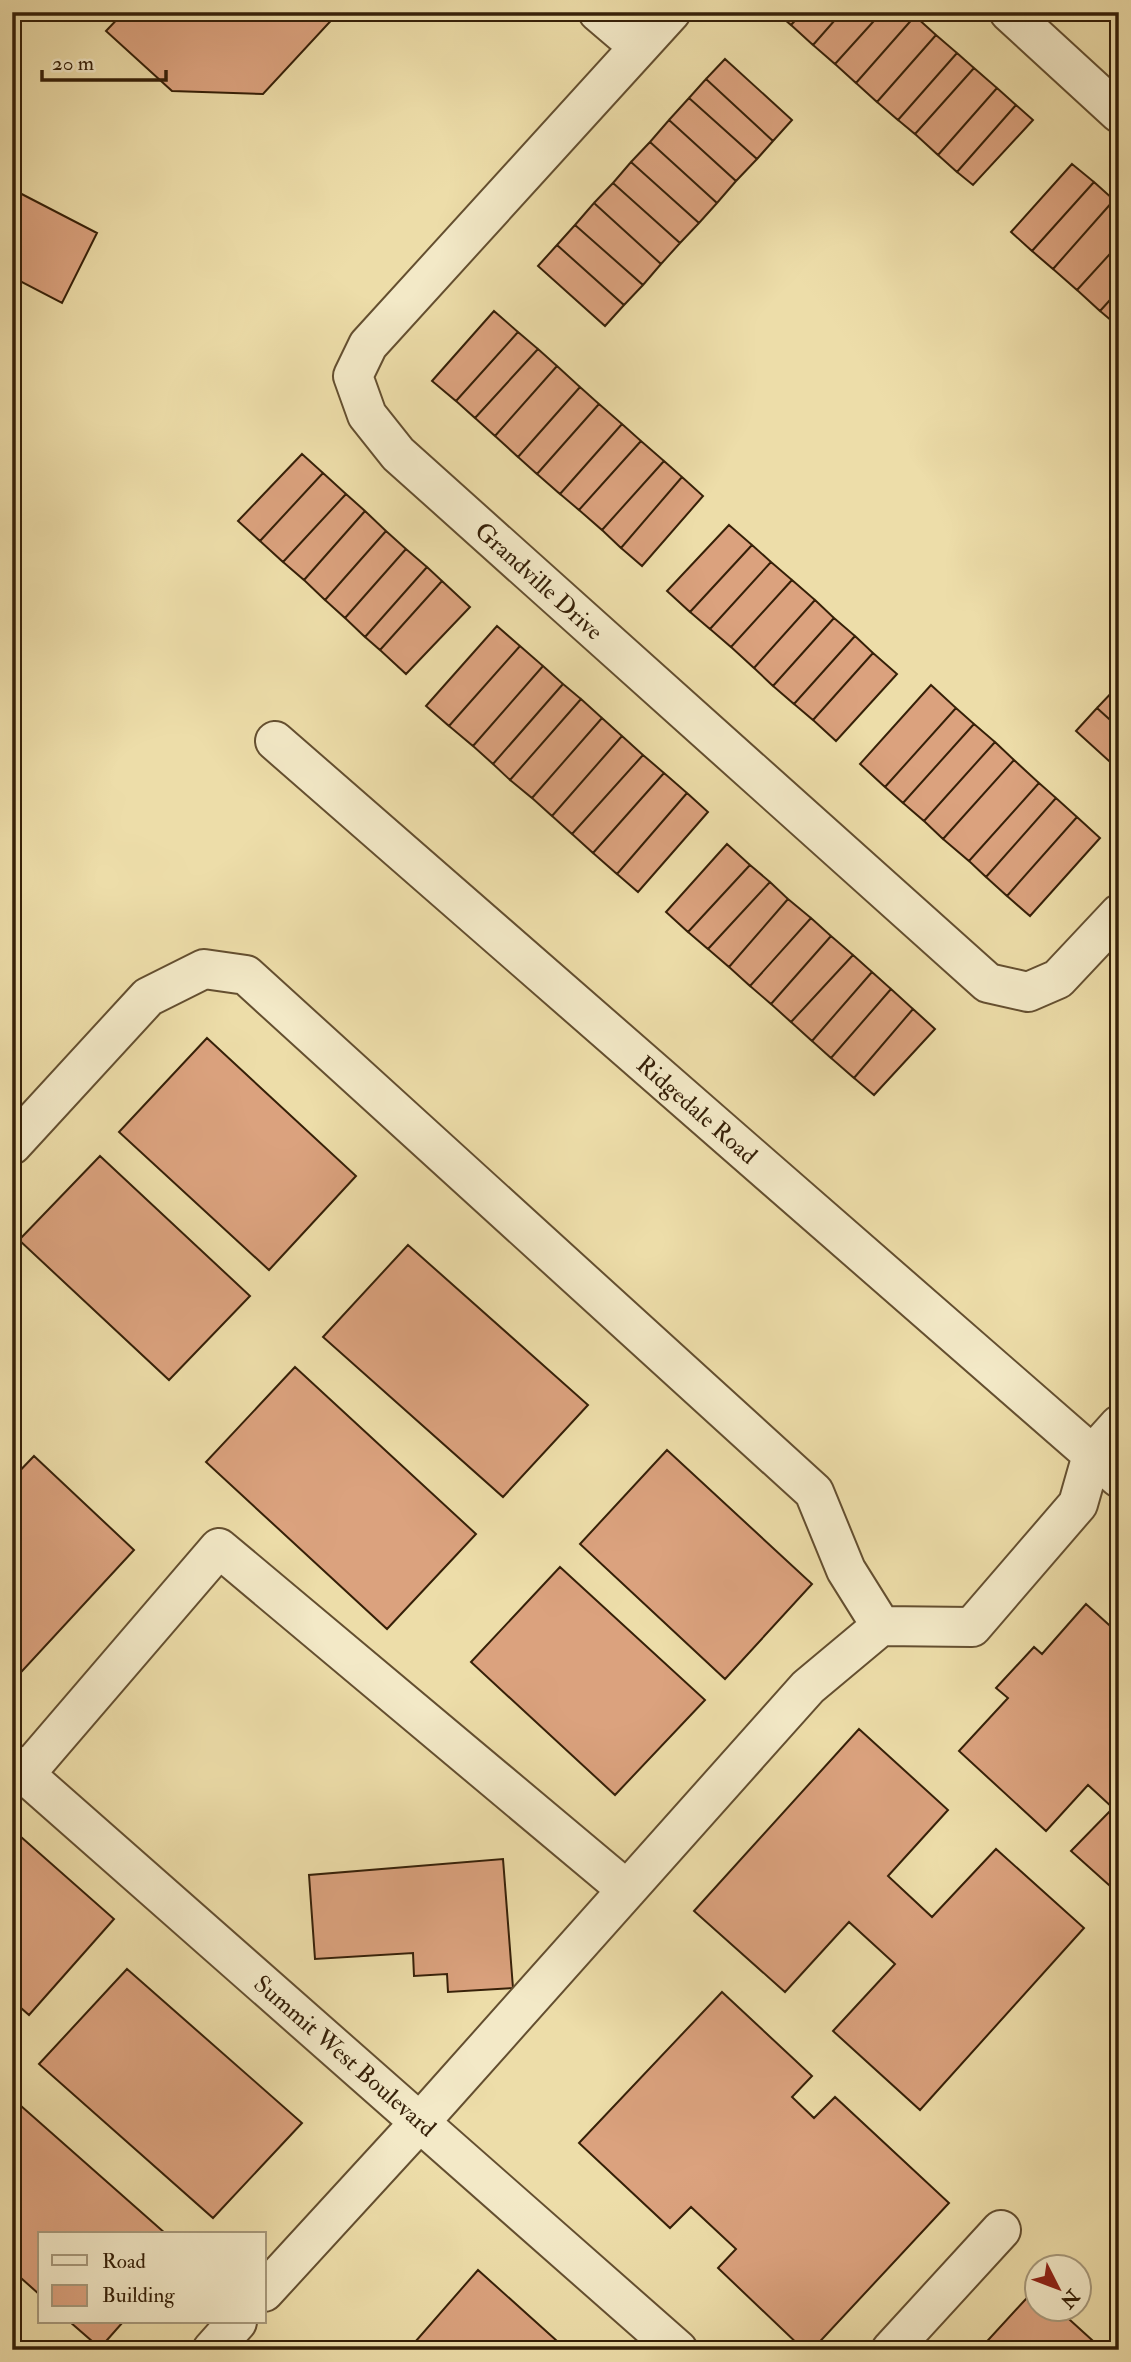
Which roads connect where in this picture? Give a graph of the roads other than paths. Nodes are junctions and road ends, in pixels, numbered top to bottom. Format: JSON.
{"nodes":[{"id":1,"x":598,"y":12,"type":"edge"},
{"id":2,"x":671,"y":12,"type":"edge"},
{"id":3,"x":1009,"y":12,"type":"edge"},
{"id":4,"x":639,"y":47,"type":"junction"},
{"id":5,"x":1119,"y":113,"type":"edge"},
{"id":6,"x":275,"y":741,"type":"dead end"},
{"id":7,"x":1119,"y":914,"type":"edge"},
{"id":8,"x":12,"y":1145,"type":"edge"},
{"id":9,"x":1119,"y":1425,"type":"edge"},
{"id":10,"x":1106,"y":1467,"type":"edge"},
{"id":11,"x":881,"y":1626,"type":"junction"},
{"id":12,"x":19,"y":1768,"type":"edge"},
{"id":13,"x":627,"y":1889,"type":"junction"},
{"id":14,"x":420,"y":2122,"type":"junction"},
{"id":15,"x":1001,"y":2230,"type":"dead end"},
{"id":16,"x":266,"y":2290,"type":"edge"},
{"id":17,"x":235,"y":2324,"type":"edge"},
{"id":18,"x":212,"y":2350,"type":"edge"},
{"id":19,"x":678,"y":2350,"type":"edge"},
{"id":20,"x":891,"y":2350,"type":"edge"}],
"edges":[{"from":1,"to":4,"type":"street"},
{"from":2,"to":4,"type":"street","name":"Grandville Drive"},
{"from":3,"to":5,"type":"street"},
{"from":4,"to":7,"type":"street","name":"Grandville Drive"},
{"from":6,"to":10,"type":"street","name":"Ridgedale Road"},
{"from":8,"to":11,"type":"street"},
{"from":9,"to":10,"type":"street"},
{"from":10,"to":11,"type":"street"},
{"from":11,"to":13,"type":"street"},
{"from":12,"to":13,"type":"street"},
{"from":12,"to":14,"type":"street","name":"Summit West Boulevard"},
{"from":13,"to":14,"type":"street"},
{"from":14,"to":16,"type":"street"},
{"from":14,"to":19,"type":"street","name":"Summit West Boulevard"},
{"from":15,"to":20,"type":"street"},
{"from":17,"to":18,"type":"street"}]}
